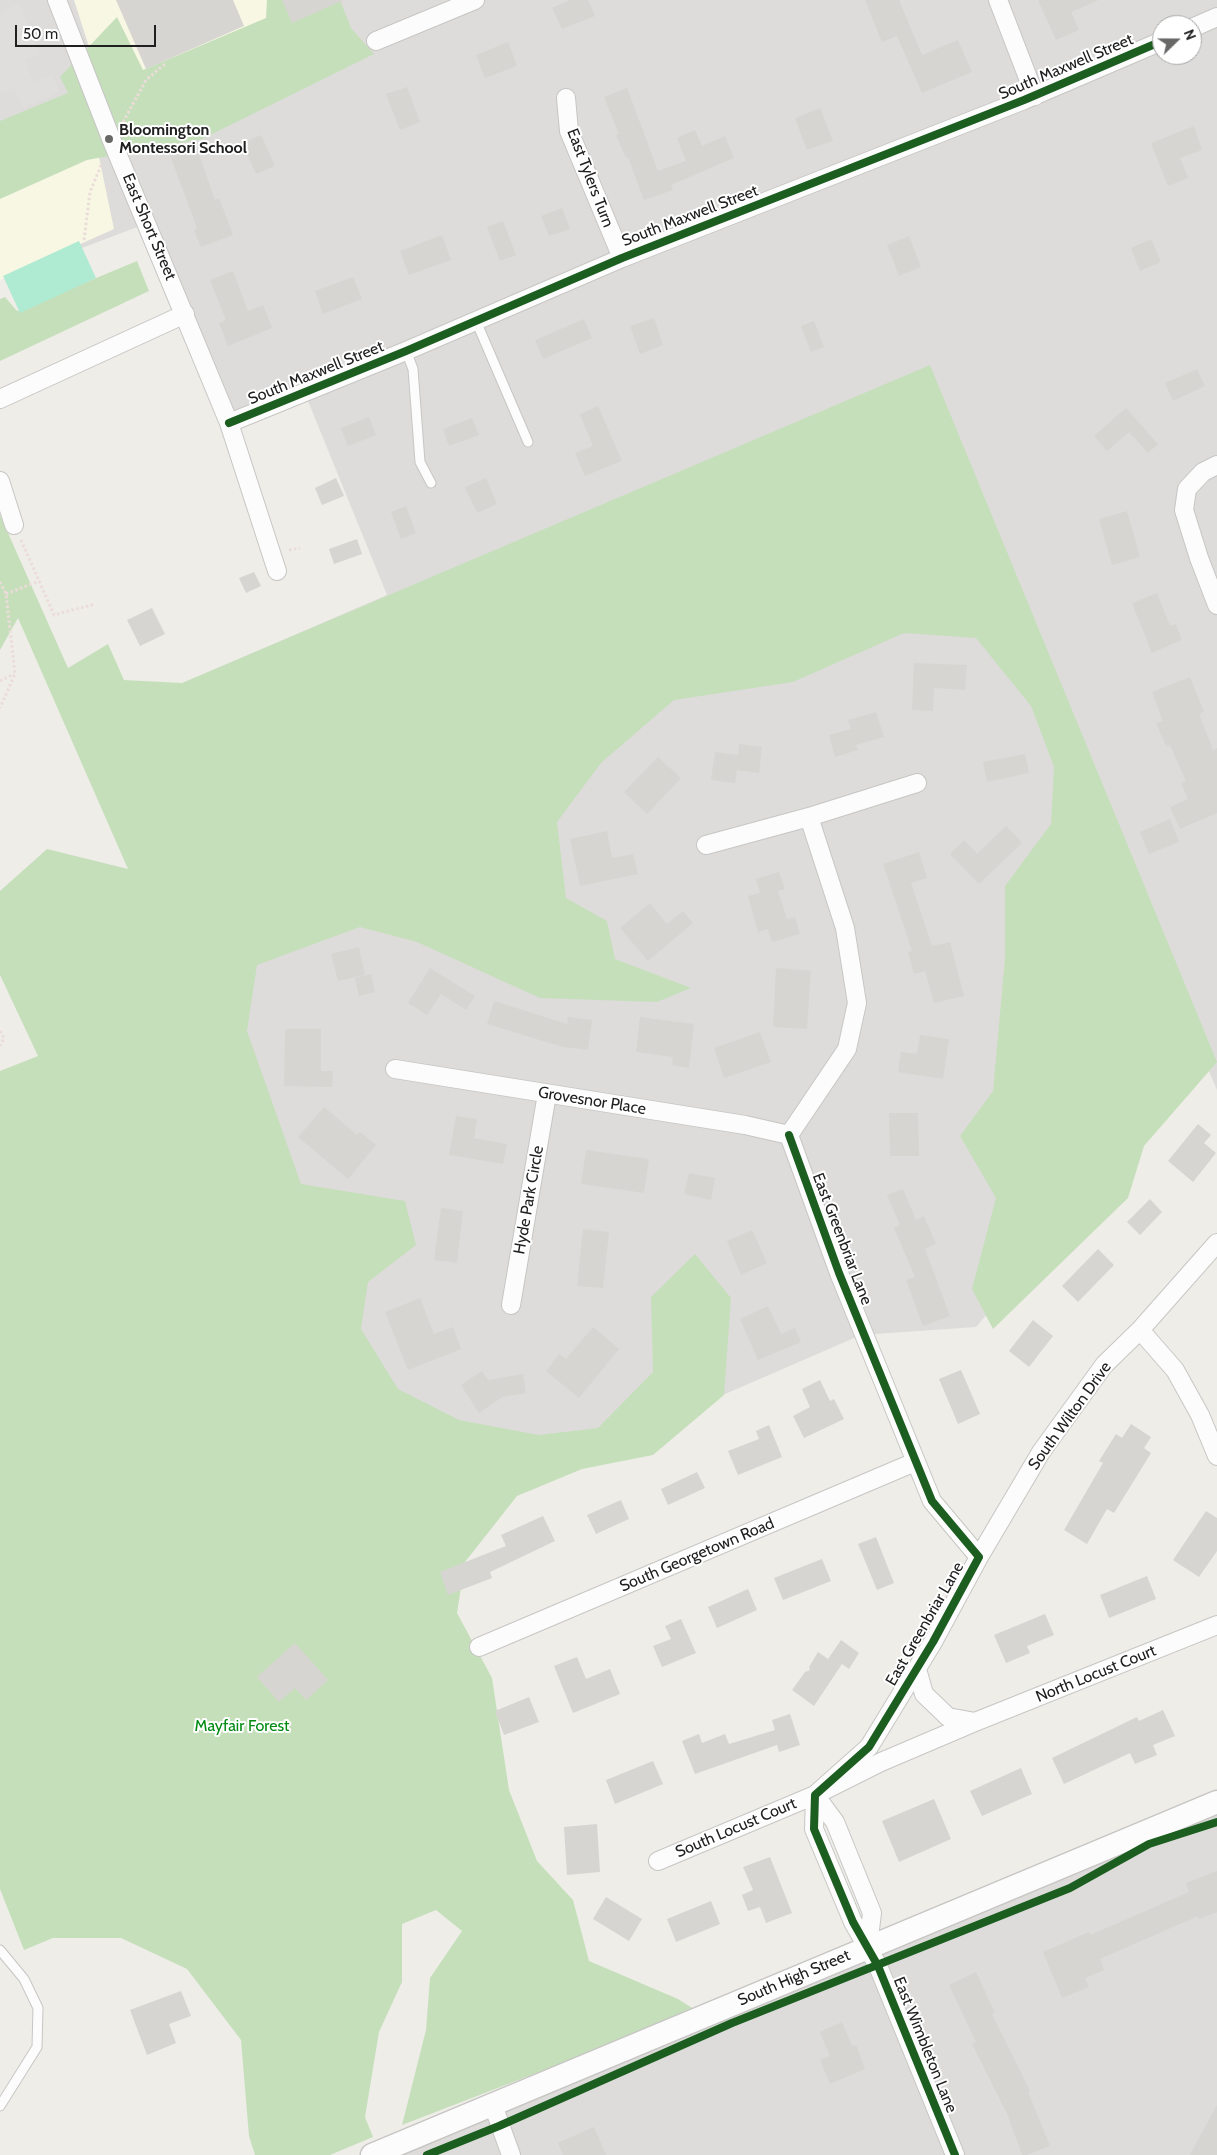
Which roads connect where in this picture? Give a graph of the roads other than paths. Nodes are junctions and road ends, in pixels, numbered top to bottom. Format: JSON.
{"nodes":[{"id":1,"x":57,"y":0,"type":"edge"},
{"id":2,"x":475,"y":0,"type":"edge"},
{"id":3,"x":998,"y":0,"type":"edge"},
{"id":4,"x":1217,"y":17,"type":"edge"},
{"id":5,"x":1202,"y":24,"type":"edge"},
{"id":6,"x":376,"y":41,"type":"dead end"},
{"id":7,"x":1152,"y":45,"type":"edge"},
{"id":8,"x":1035,"y":96,"type":"junction"},
{"id":9,"x":566,"y":98,"type":"dead end"},
{"id":10,"x":622,"y":258,"type":"junction"},
{"id":11,"x":185,"y":314,"type":"junction"},
{"id":12,"x":476,"y":320,"type":"junction"},
{"id":13,"x":406,"y":351,"type":"junction"},
{"id":14,"x":0,"y":399,"type":"edge"},
{"id":15,"x":229,"y":423,"type":"junction"},
{"id":16,"x":528,"y":442,"type":"dead end"},
{"id":17,"x":1217,"y":466,"type":"edge"},
{"id":18,"x":0,"y":481,"type":"edge"},
{"id":19,"x":430,"y":484,"type":"dead end"},
{"id":20,"x":14,"y":524,"type":"road end"},
{"id":21,"x":277,"y":571,"type":"dead end"},
{"id":22,"x":1217,"y":604,"type":"edge"},
{"id":23,"x":917,"y":783,"type":"dead end"},
{"id":24,"x":809,"y":817,"type":"junction"},
{"id":25,"x":706,"y":844,"type":"dead end"},
{"id":26,"x":396,"y":1069,"type":"dead end"},
{"id":27,"x":547,"y":1094,"type":"junction"},
{"id":28,"x":789,"y":1135,"type":"junction"},
{"id":29,"x":1217,"y":1243,"type":"edge"},
{"id":30,"x":511,"y":1305,"type":"dead end"},
{"id":31,"x":1140,"y":1330,"type":"junction"},
{"id":32,"x":1217,"y":1456,"type":"edge"},
{"id":33,"x":915,"y":1462,"type":"junction"},
{"id":34,"x":979,"y":1557,"type":"junction"},
{"id":35,"x":1217,"y":1625,"type":"edge"},
{"id":36,"x":479,"y":1647,"type":"dead end"},
{"id":37,"x":917,"y":1669,"type":"junction"},
{"id":38,"x":974,"y":1722,"type":"junction"},
{"id":39,"x":815,"y":1795,"type":"junction"},
{"id":40,"x":1217,"y":1802,"type":"edge"},
{"id":41,"x":658,"y":1861,"type":"dead end"},
{"id":42,"x":868,"y":1946,"type":"junction"},
{"id":43,"x":0,"y":1950,"type":"edge"},
{"id":44,"x":492,"y":2105,"type":"junction"},
{"id":45,"x":0,"y":2106,"type":"edge"},
{"id":46,"x":372,"y":2155,"type":"edge"},
{"id":47,"x":511,"y":2155,"type":"edge"},
{"id":48,"x":955,"y":2155,"type":"edge"}],
"edges":[{"from":1,"to":11,"type":"street","name":"East Short Street"},
{"from":2,"to":6,"type":"street"},
{"from":3,"to":8,"type":"street"},
{"from":4,"to":5,"type":"street"},
{"from":7,"to":8,"type":"street","name":"South Maxwell Street"},
{"from":8,"to":10,"type":"street","name":"South Maxwell Street"},
{"from":9,"to":10,"type":"street","name":"East Tylers Turn"},
{"from":10,"to":12,"type":"street","name":"South Maxwell Street"},
{"from":11,"to":14,"type":"street"},
{"from":11,"to":15,"type":"street","name":"East Short Street"},
{"from":12,"to":13,"type":"street","name":"South Maxwell Street"},
{"from":12,"to":16,"type":"lane"},
{"from":13,"to":15,"type":"street","name":"South Maxwell Street"},
{"from":13,"to":19,"type":"lane"},
{"from":15,"to":21,"type":"street","name":"East Short Street"},
{"from":17,"to":22,"type":"street"},
{"from":18,"to":20,"type":"street"},
{"from":23,"to":24,"type":"street"},
{"from":24,"to":25,"type":"street"},
{"from":24,"to":28,"type":"street"},
{"from":26,"to":27,"type":"street","name":"Grovesnor Place"},
{"from":27,"to":28,"type":"street","name":"Grovesnor Place"},
{"from":27,"to":30,"type":"street","name":"Hyde Park Circle"},
{"from":28,"to":33,"type":"street","name":"East Greenbriar Lane"},
{"from":29,"to":31,"type":"street","name":"South Wilton Drive"},
{"from":31,"to":32,"type":"street"},
{"from":31,"to":34,"type":"street","name":"South Wilton Drive"},
{"from":33,"to":34,"type":"street","name":"East Greenbriar Lane"},
{"from":33,"to":36,"type":"street","name":"South Georgetown Road"},
{"from":34,"to":37,"type":"street","name":"East Greenbriar Lane"},
{"from":35,"to":38,"type":"street","name":"North Locust Court"},
{"from":37,"to":38,"type":"street"},
{"from":37,"to":39,"type":"street","name":"East Greenbriar Lane"},
{"from":38,"to":39,"type":"street","name":"North Locust Court"},
{"from":39,"to":41,"type":"street","name":"South Locust Court"},
{"from":39,"to":42,"type":"street"},
{"from":40,"to":42,"type":"street","name":"South High Street"},
{"from":42,"to":44,"type":"street","name":"South High Street"},
{"from":42,"to":48,"type":"street","name":"East Wimbleton Lane"},
{"from":43,"to":45,"type":"lane"},
{"from":44,"to":46,"type":"street","name":"South High Street"},
{"from":44,"to":47,"type":"street"}]}
